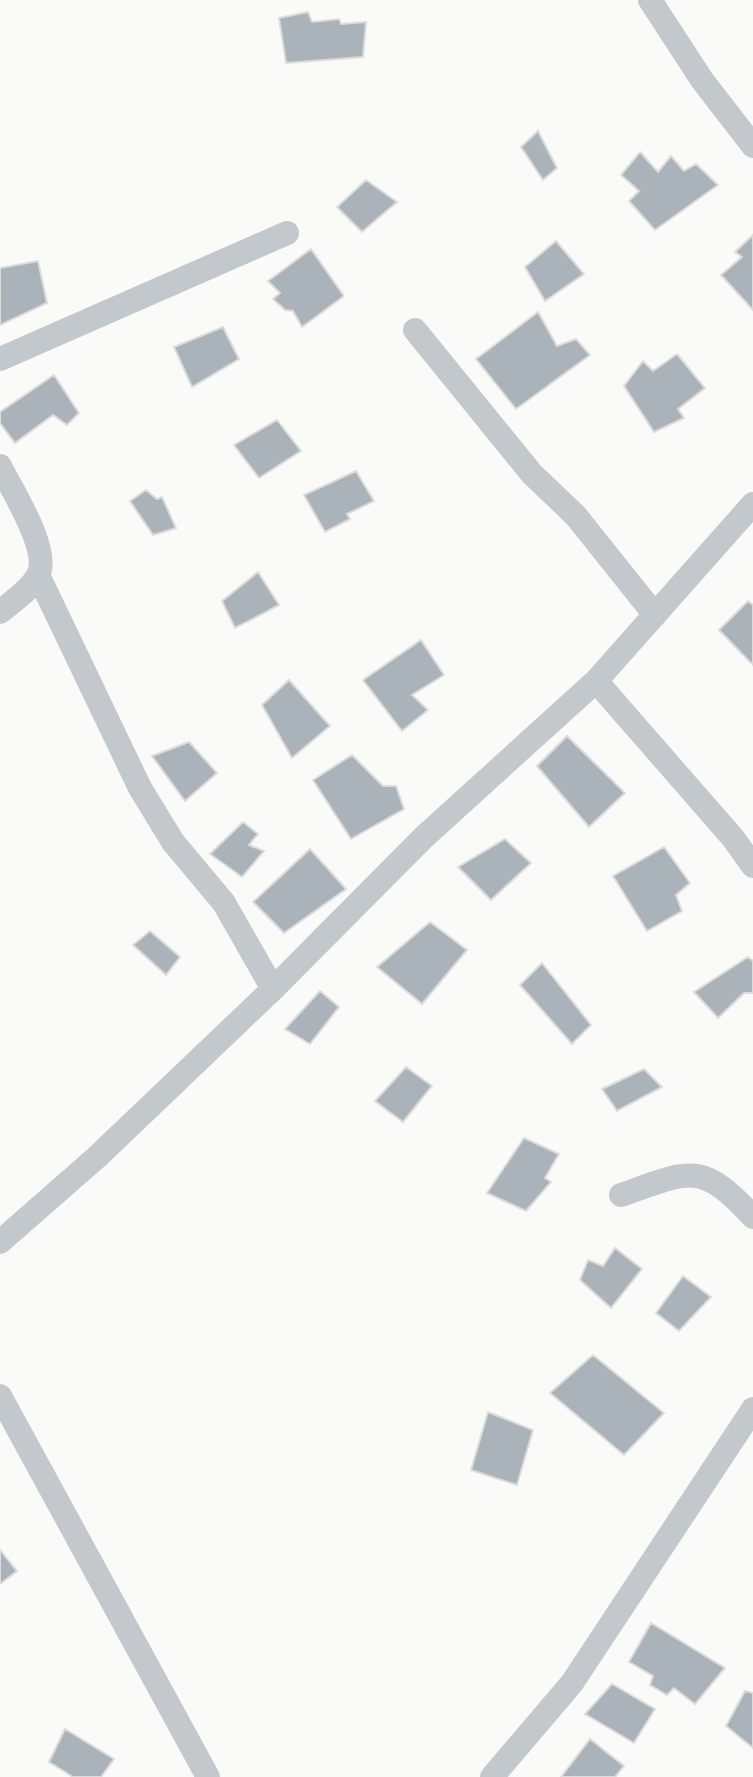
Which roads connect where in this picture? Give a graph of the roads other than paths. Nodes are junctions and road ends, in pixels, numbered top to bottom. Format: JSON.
{"nodes":[{"id":1,"x":650,"y":0,"type":"edge"},
{"id":2,"x":753,"y":146,"type":"edge"},
{"id":3,"x":287,"y":233,"type":"dead end"},
{"id":4,"x":415,"y":330,"type":"dead end"},
{"id":5,"x":0,"y":359,"type":"edge"},
{"id":6,"x":0,"y":466,"type":"edge"},
{"id":7,"x":753,"y":504,"type":"edge"},
{"id":8,"x":38,"y":575,"type":"junction"},
{"id":9,"x":0,"y":612,"type":"edge"},
{"id":10,"x":655,"y":615,"type":"junction"},
{"id":11,"x":596,"y":681,"type":"junction"},
{"id":12,"x":753,"y":866,"type":"edge"},
{"id":13,"x":274,"y":989,"type":"junction"},
{"id":14,"x":621,"y":1195,"type":"dead end"},
{"id":15,"x":753,"y":1217,"type":"edge"},
{"id":16,"x":0,"y":1242,"type":"edge"},
{"id":17,"x":0,"y":1396,"type":"edge"},
{"id":18,"x":753,"y":1409,"type":"edge"},
{"id":19,"x":208,"y":1777,"type":"edge"},
{"id":20,"x":492,"y":1777,"type":"edge"}],
"edges":[{"from":1,"to":2,"type":"street"},
{"from":3,"to":5,"type":"street"},
{"from":4,"to":10,"type":"street"},
{"from":6,"to":8,"type":"street"},
{"from":7,"to":10,"type":"street"},
{"from":8,"to":9,"type":"street"},
{"from":8,"to":13,"type":"street"},
{"from":10,"to":11,"type":"street"},
{"from":11,"to":12,"type":"street"},
{"from":11,"to":13,"type":"street"},
{"from":13,"to":16,"type":"street"},
{"from":14,"to":15,"type":"street"},
{"from":17,"to":19,"type":"street"},
{"from":18,"to":20,"type":"street"}]}
